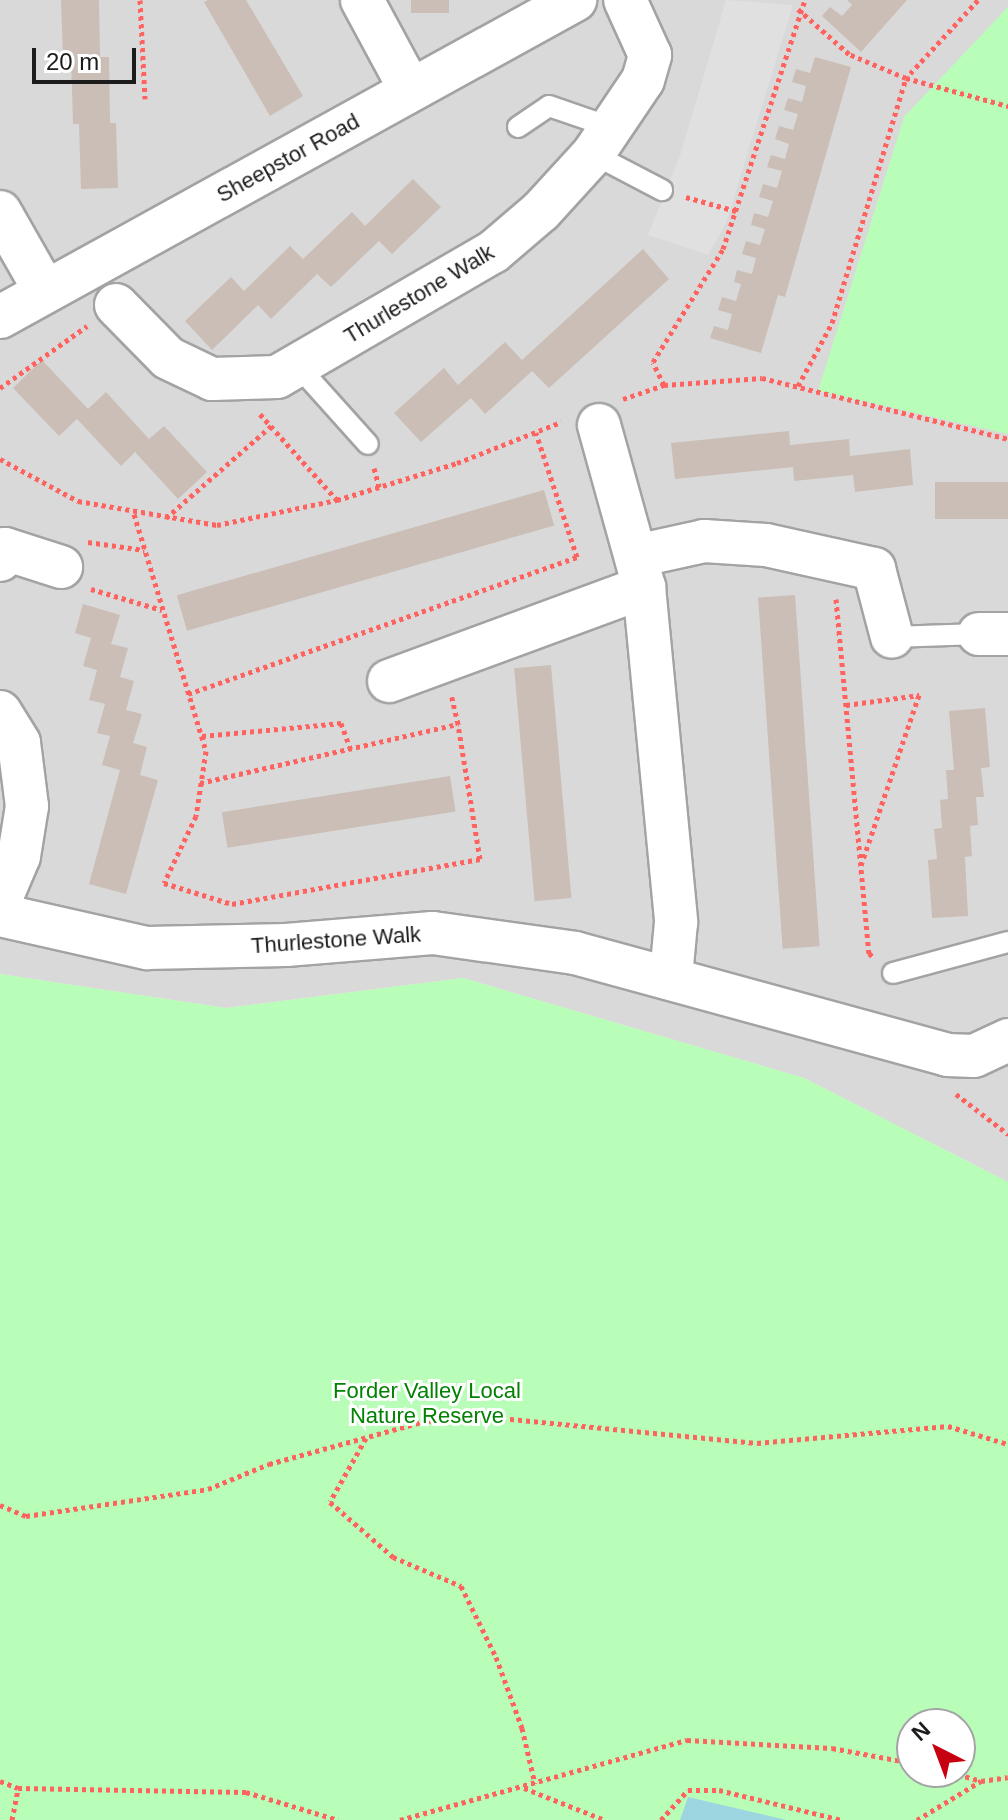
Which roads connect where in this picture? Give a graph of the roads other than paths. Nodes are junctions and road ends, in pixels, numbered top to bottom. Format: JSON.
{"nodes":[{"id":1,"x":362,"y":0,"type":"edge"},
{"id":2,"x":575,"y":0,"type":"edge"},
{"id":3,"x":625,"y":0,"type":"edge"},
{"id":4,"x":410,"y":89,"type":"junction"},
{"id":5,"x":518,"y":127,"type":"dead end"},
{"id":6,"x":603,"y":141,"type":"junction"},
{"id":7,"x":662,"y":190,"type":"road end"},
{"id":8,"x":0,"y":212,"type":"edge"},
{"id":9,"x":45,"y":291,"type":"junction"},
{"id":10,"x":116,"y":305,"type":"road end"},
{"id":11,"x":0,"y":317,"type":"edge"},
{"id":12,"x":297,"y":365,"type":"junction"},
{"id":13,"x":590,"y":417,"type":"road end"},
{"id":14,"x":368,"y":444,"type":"dead end"},
{"id":15,"x":0,"y":560,"type":"edge"},
{"id":16,"x":72,"y":565,"type":"road end"},
{"id":17,"x":640,"y":572,"type":"junction"},
{"id":18,"x":994,"y":634,"type":"edge"},
{"id":19,"x":892,"y":637,"type":"joint"},
{"id":20,"x":389,"y":681,"type":"dead end"},
{"id":21,"x":0,"y":712,"type":"edge"},
{"id":22,"x":0,"y":901,"type":"edge"},
{"id":23,"x":0,"y":915,"type":"edge"},
{"id":24,"x":1008,"y":942,"type":"edge"},
{"id":25,"x":893,"y":973,"type":"road end"},
{"id":26,"x":671,"y":977,"type":"junction"},
{"id":27,"x":1008,"y":1040,"type":"edge"}],
"edges":[{"from":1,"to":4,"type":"street"},
{"from":2,"to":4,"type":"street","name":"Sheepstor Road"},
{"from":3,"to":6,"type":"street","name":"Thurlestone Walk"},
{"from":4,"to":9,"type":"street","name":"Sheepstor Road"},
{"from":5,"to":6,"type":"lane"},
{"from":6,"to":7,"type":"lane"},
{"from":6,"to":12,"type":"street","name":"Thurlestone Walk"},
{"from":8,"to":9,"type":"street"},
{"from":9,"to":11,"type":"street","name":"Sheepstor Road"},
{"from":10,"to":12,"type":"street","name":"Thurlestone Walk"},
{"from":12,"to":14,"type":"lane"},
{"from":13,"to":17,"type":"street"},
{"from":15,"to":16,"type":"street"},
{"from":17,"to":19,"type":"street"},
{"from":17,"to":20,"type":"street"},
{"from":17,"to":26,"type":"street"},
{"from":18,"to":19,"type":"lane"},
{"from":21,"to":22,"type":"street"},
{"from":23,"to":26,"type":"street","name":"Thurlestone Walk"},
{"from":24,"to":25,"type":"lane"},
{"from":26,"to":27,"type":"street","name":"Thurlestone Walk"}]}
